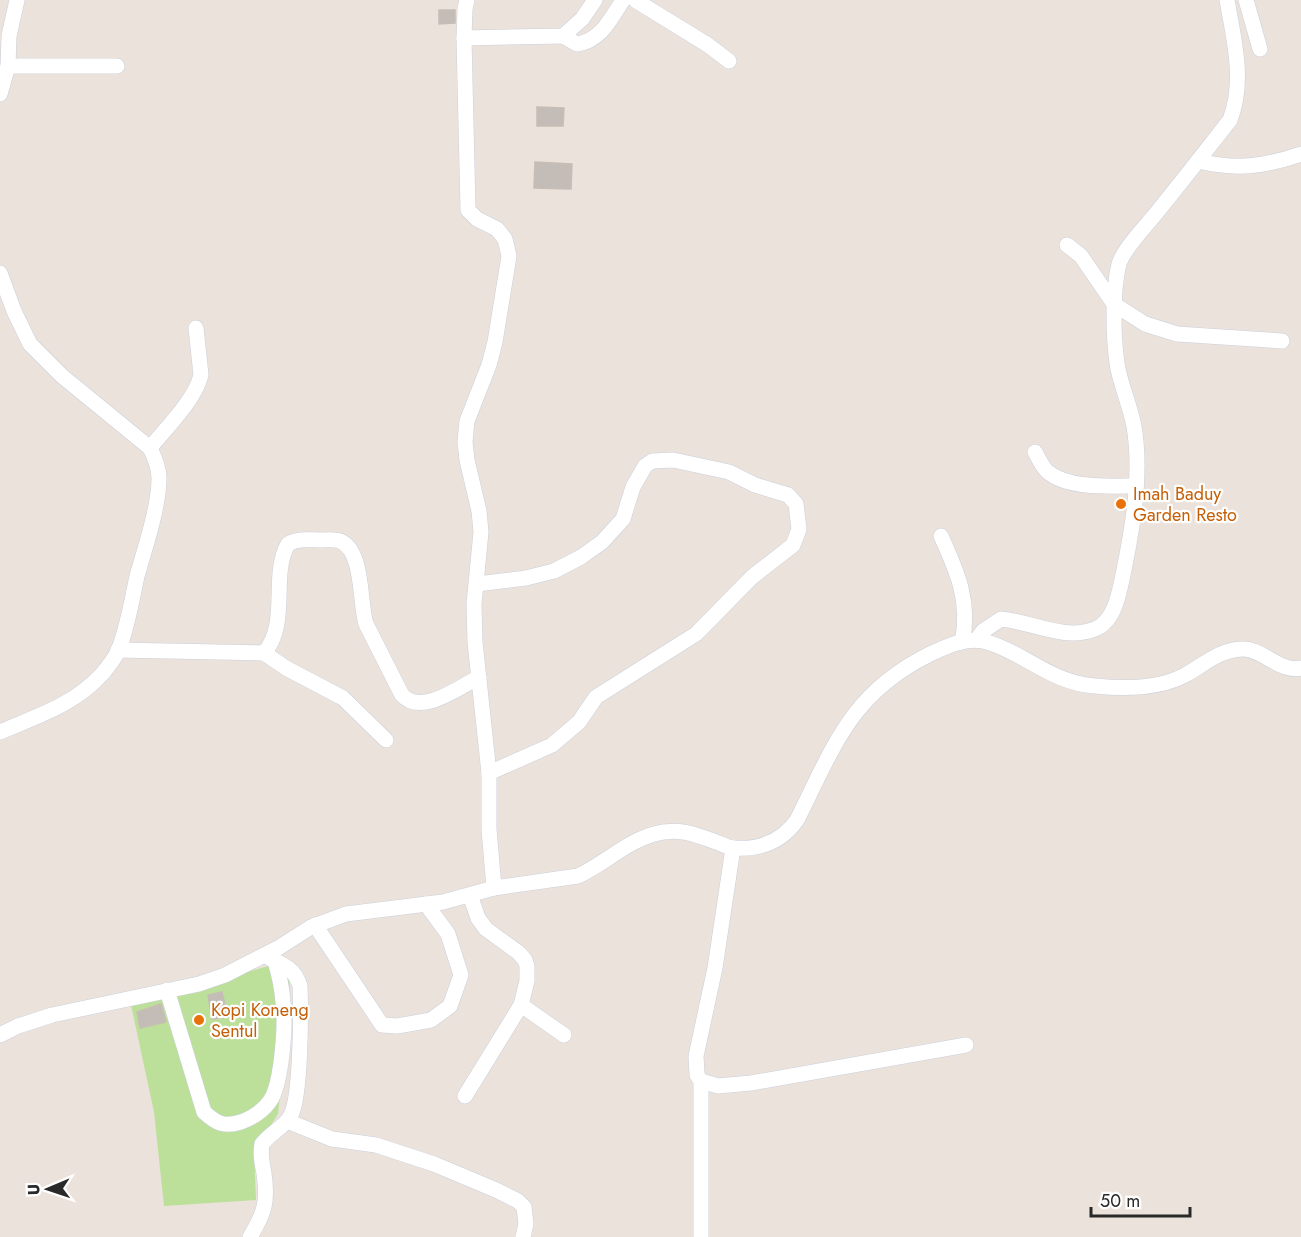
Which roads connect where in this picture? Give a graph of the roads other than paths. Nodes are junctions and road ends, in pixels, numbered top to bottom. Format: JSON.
{"nodes":[{"id":1,"x":17,"y":0,"type":"edge"},
{"id":2,"x":467,"y":0,"type":"edge"},
{"id":3,"x":595,"y":0,"type":"edge"},
{"id":4,"x":623,"y":0,"type":"edge"},
{"id":5,"x":635,"y":0,"type":"edge"},
{"id":6,"x":1227,"y":0,"type":"edge"},
{"id":7,"x":1246,"y":0,"type":"edge"},
{"id":8,"x":562,"y":36,"type":"junction"},
{"id":9,"x":464,"y":38,"type":"junction"},
{"id":10,"x":1260,"y":49,"type":"dead end"},
{"id":11,"x":729,"y":61,"type":"dead end"},
{"id":12,"x":8,"y":66,"type":"junction"},
{"id":13,"x":117,"y":66,"type":"dead end"},
{"id":14,"x":0,"y":94,"type":"edge"},
{"id":15,"x":1301,"y":154,"type":"edge"},
{"id":16,"x":1198,"y":161,"type":"junction"},
{"id":17,"x":1068,"y":245,"type":"dead end"},
{"id":18,"x":0,"y":273,"type":"edge"},
{"id":19,"x":1114,"y":304,"type":"junction"},
{"id":20,"x":196,"y":328,"type":"dead end"},
{"id":21,"x":1282,"y":341,"type":"dead end"},
{"id":22,"x":150,"y":448,"type":"junction"},
{"id":23,"x":1035,"y":453,"type":"dead end"},
{"id":24,"x":1136,"y":486,"type":"junction"},
{"id":25,"x":941,"y":536,"type":"dead end"},
{"id":26,"x":477,"y":584,"type":"junction"},
{"id":27,"x":969,"y":641,"type":"junction"},
{"id":28,"x":118,"y":651,"type":"junction"},
{"id":29,"x":264,"y":653,"type":"junction"},
{"id":30,"x":1301,"y":668,"type":"edge"},
{"id":31,"x":479,"y":677,"type":"junction"},
{"id":32,"x":0,"y":732,"type":"edge"},
{"id":33,"x":386,"y":740,"type":"dead end"},
{"id":34,"x":489,"y":773,"type":"junction"},
{"id":35,"x":733,"y":848,"type":"junction"},
{"id":36,"x":494,"y":888,"type":"junction"},
{"id":37,"x":470,"y":895,"type":"junction"},
{"id":38,"x":426,"y":904,"type":"junction"},
{"id":39,"x":315,"y":925,"type":"junction"},
{"id":40,"x":269,"y":958,"type":"junction"},
{"id":41,"x":167,"y":990,"type":"junction"},
{"id":42,"x":521,"y":1005,"type":"junction"},
{"id":43,"x":0,"y":1035,"type":"edge"},
{"id":44,"x":564,"y":1035,"type":"dead end"},
{"id":45,"x":966,"y":1045,"type":"dead end"},
{"id":46,"x":701,"y":1081,"type":"junction"},
{"id":47,"x":465,"y":1096,"type":"dead end"},
{"id":48,"x":287,"y":1121,"type":"junction"},
{"id":49,"x":250,"y":1237,"type":"edge"},
{"id":50,"x":523,"y":1237,"type":"edge"},
{"id":51,"x":701,"y":1237,"type":"edge"}],
"edges":[{"from":1,"to":12,"type":"street"},
{"from":2,"to":9,"type":"street"},
{"from":3,"to":8,"type":"street"},
{"from":4,"to":8,"type":"street"},
{"from":5,"to":11,"type":"street"},
{"from":6,"to":16,"type":"street"},
{"from":7,"to":10,"type":"street"},
{"from":8,"to":9,"type":"street"},
{"from":9,"to":26,"type":"street"},
{"from":12,"to":13,"type":"street"},
{"from":12,"to":14,"type":"street"},
{"from":15,"to":16,"type":"street"},
{"from":16,"to":19,"type":"street"},
{"from":17,"to":19,"type":"street"},
{"from":18,"to":22,"type":"street"},
{"from":19,"to":21,"type":"street"},
{"from":19,"to":24,"type":"street"},
{"from":20,"to":22,"type":"street"},
{"from":22,"to":28,"type":"street"},
{"from":23,"to":24,"type":"street"},
{"from":24,"to":27,"type":"street"},
{"from":25,"to":27,"type":"street"},
{"from":26,"to":31,"type":"street"},
{"from":26,"to":34,"type":"street"},
{"from":27,"to":30,"type":"street"},
{"from":27,"to":35,"type":"street"},
{"from":28,"to":29,"type":"street"},
{"from":28,"to":32,"type":"street"},
{"from":29,"to":31,"type":"street"},
{"from":29,"to":33,"type":"street"},
{"from":31,"to":34,"type":"street"},
{"from":34,"to":36,"type":"street"},
{"from":35,"to":36,"type":"street"},
{"from":35,"to":46,"type":"street"},
{"from":36,"to":37,"type":"street"},
{"from":37,"to":38,"type":"street"},
{"from":37,"to":42,"type":"street"},
{"from":38,"to":39,"type":"street"},
{"from":38,"to":39,"type":"street"},
{"from":39,"to":40,"type":"street"},
{"from":40,"to":41,"type":"street"},
{"from":40,"to":41,"type":"street"},
{"from":40,"to":48,"type":"street"},
{"from":41,"to":43,"type":"street"},
{"from":42,"to":44,"type":"street"},
{"from":42,"to":47,"type":"street"},
{"from":45,"to":46,"type":"street"},
{"from":46,"to":51,"type":"street"},
{"from":48,"to":49,"type":"street"},
{"from":48,"to":50,"type":"street"}]}
